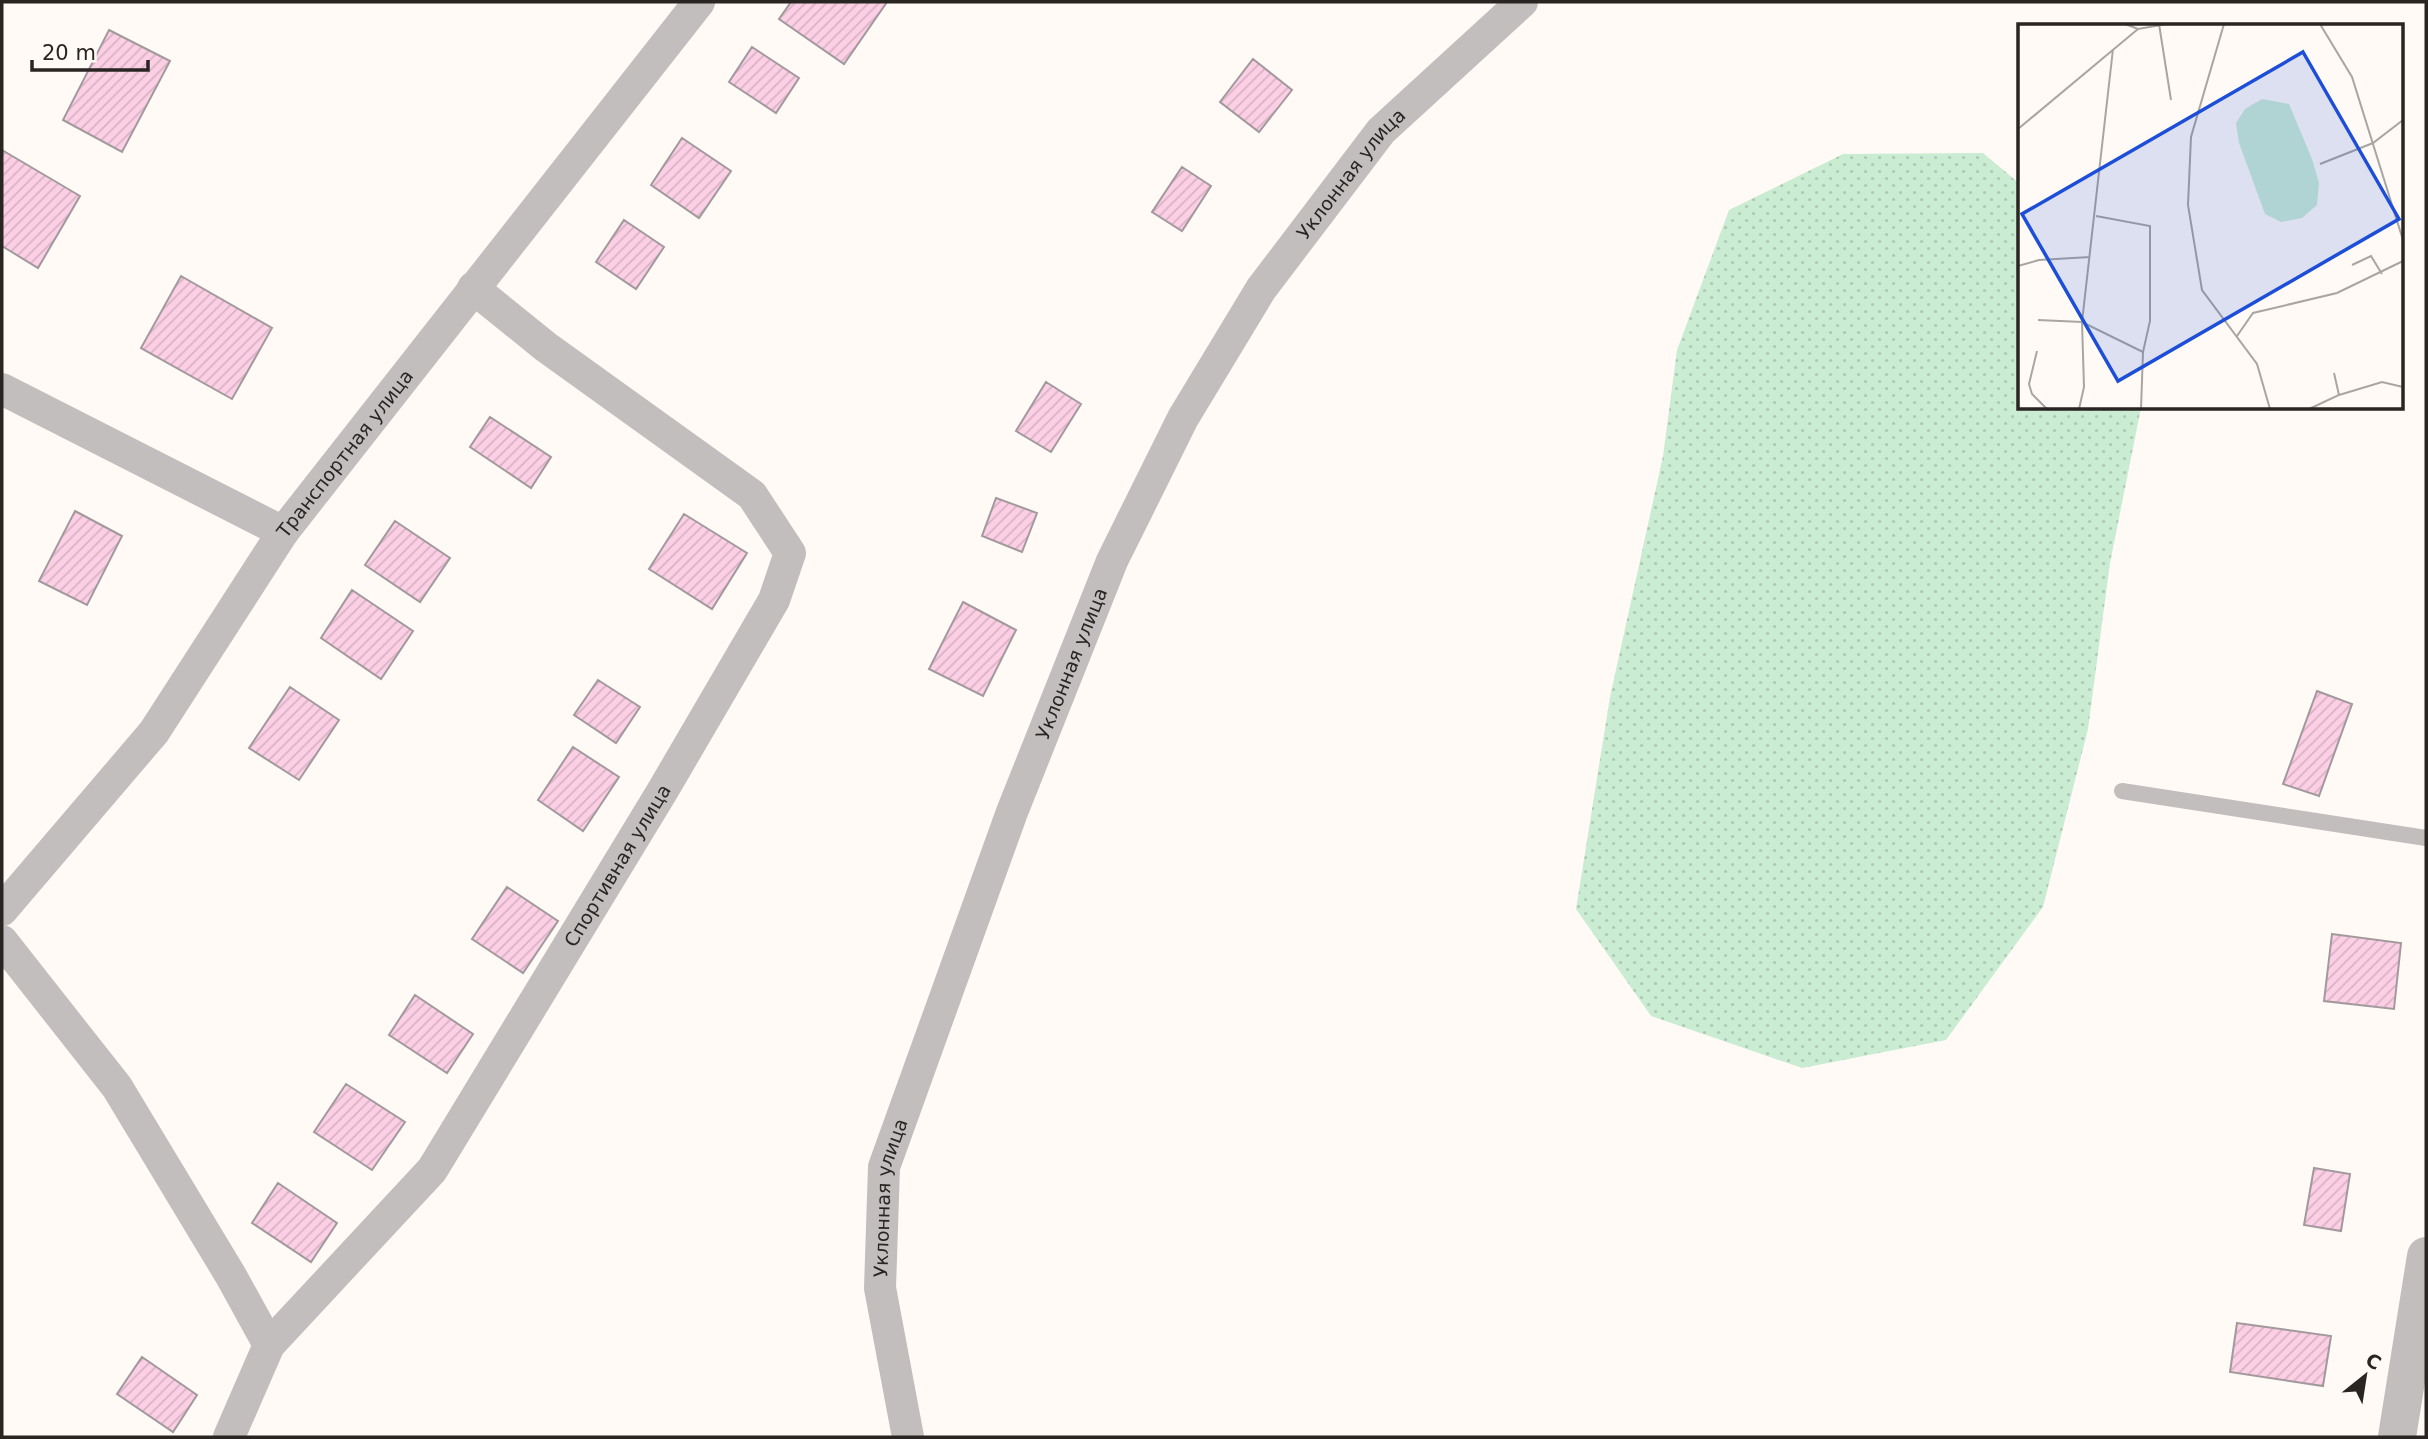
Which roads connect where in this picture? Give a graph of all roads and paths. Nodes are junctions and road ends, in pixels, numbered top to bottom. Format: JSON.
{"nodes":[{"id":1,"x":699,"y":2,"type":"edge"},
{"id":2,"x":1522,"y":2,"type":"edge"},
{"id":3,"x":473,"y":288,"type":"junction"},
{"id":4,"x":2,"y":389,"type":"edge"},
{"id":5,"x":283,"y":532,"type":"junction"},
{"id":6,"x":2122,"y":791,"type":"dead end"},
{"id":7,"x":2426,"y":838,"type":"edge"},
{"id":8,"x":2,"y":910,"type":"edge"},
{"id":9,"x":2,"y":941,"type":"edge"},
{"id":10,"x":2426,"y":1256,"type":"edge"},
{"id":11,"x":269,"y":1345,"type":"junction"},
{"id":12,"x":229,"y":1437,"type":"edge"},
{"id":13,"x":908,"y":1437,"type":"edge"},
{"id":14,"x":2397,"y":1437,"type":"edge"}],
"edges":[{"from":1,"to":3,"type":"street","name":"Транспортная улица"},
{"from":2,"to":13,"type":"street","name":"Уклонная улица"},
{"from":3,"to":5,"type":"street","name":"Транспортная улица"},
{"from":3,"to":11,"type":"street","name":"Спортивная улица"},
{"from":4,"to":5,"type":"street"},
{"from":5,"to":8,"type":"street","name":"Транспортная улица"},
{"from":6,"to":7,"type":"lane"},
{"from":9,"to":11,"type":"street"},
{"from":10,"to":14,"type":"street"},
{"from":11,"to":12,"type":"street"}]}
